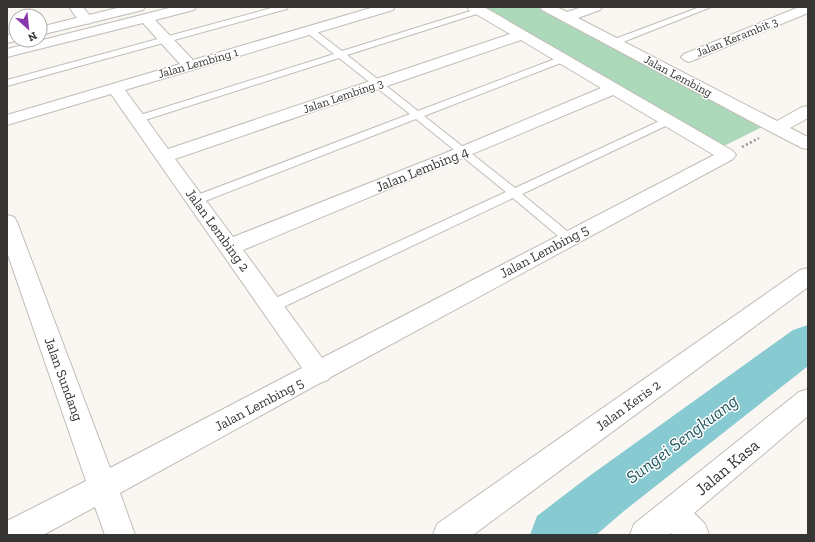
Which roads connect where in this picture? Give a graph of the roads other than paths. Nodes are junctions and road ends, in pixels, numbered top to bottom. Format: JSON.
{"nodes":[{"id":1,"x":76,"y":7,"type":"edge"},
{"id":2,"x":189,"y":7,"type":"edge"},
{"id":3,"x":284,"y":7,"type":"edge"},
{"id":4,"x":337,"y":7,"type":"edge"},
{"id":5,"x":388,"y":7,"type":"edge"},
{"id":6,"x":547,"y":7,"type":"edge"},
{"id":7,"x":595,"y":7,"type":"edge"},
{"id":8,"x":707,"y":7,"type":"edge"},
{"id":9,"x":808,"y":8,"type":"edge"},
{"id":10,"x":477,"y":9,"type":"edge"},
{"id":11,"x":142,"y":13,"type":"edge"},
{"id":12,"x":566,"y":17,"type":"junction"},
{"id":13,"x":352,"y":18,"type":"junction"},
{"id":14,"x":86,"y":20,"type":"junction"},
{"id":15,"x":48,"y":29,"type":"edge"},
{"id":16,"x":309,"y":30,"type":"junction"},
{"id":17,"x":522,"y":35,"type":"junction"},
{"id":18,"x":165,"y":40,"type":"junction"},
{"id":19,"x":614,"y":42,"type":"junction"},
{"id":20,"x":7,"y":53,"type":"edge"},
{"id":21,"x":341,"y":55,"type":"junction"},
{"id":22,"x":689,"y":57,"type":"dead end"},
{"id":23,"x":563,"y":59,"type":"junction"},
{"id":24,"x":190,"y":66,"type":"junction"},
{"id":25,"x":7,"y":83,"type":"edge"},
{"id":26,"x":377,"y":84,"type":"junction"},
{"id":27,"x":116,"y":88,"type":"junction"},
{"id":28,"x":613,"y":89,"type":"junction"},
{"id":29,"x":808,"y":111,"type":"edge"},
{"id":30,"x":417,"y":115,"type":"junction"},
{"id":31,"x":138,"y":119,"type":"junction"},
{"id":32,"x":7,"y":120,"type":"edge"},
{"id":33,"x":668,"y":121,"type":"junction"},
{"id":34,"x":777,"y":128,"type":"junction"},
{"id":35,"x":808,"y":144,"type":"edge"},
{"id":36,"x":464,"y":152,"type":"junction"},
{"id":37,"x":164,"y":156,"type":"junction"},
{"id":38,"x":512,"y":192,"type":"junction"},
{"id":39,"x":196,"y":200,"type":"junction"},
{"id":40,"x":7,"y":222,"type":"edge"},
{"id":41,"x":568,"y":238,"type":"junction"},
{"id":42,"x":230,"y":247,"type":"junction"},
{"id":43,"x":12,"y":252,"type":"edge"},
{"id":44,"x":808,"y":276,"type":"edge"},
{"id":45,"x":272,"y":306,"type":"junction"},
{"id":46,"x":319,"y":372,"type":"junction"},
{"id":47,"x":808,"y":400,"type":"edge"},
{"id":48,"x":104,"y":487,"type":"junction"},
{"id":49,"x":672,"y":513,"type":"junction"},
{"id":50,"x":12,"y":535,"type":"edge"},
{"id":51,"x":120,"y":535,"type":"edge"},
{"id":52,"x":448,"y":535,"type":"edge"},
{"id":53,"x":645,"y":535,"type":"edge"},
{"id":54,"x":694,"y":535,"type":"edge"}],
"edges":[{"from":1,"to":14,"type":"street"},
{"from":2,"to":11,"type":"street"},
{"from":3,"to":18,"type":"lane"},
{"from":4,"to":13,"type":"street"},
{"from":5,"to":13,"type":"street","name":"Jalan Lembing 1"},
{"from":6,"to":12,"type":"street","name":"Jalan Lembing"},
{"from":7,"to":12,"type":"street"},
{"from":8,"to":19,"type":"lane"},
{"from":9,"to":22,"type":"street","name":"Jalan Kerambit 3"},
{"from":10,"to":17,"type":"street"},
{"from":10,"to":21,"type":"lane"},
{"from":11,"to":14,"type":"street"},
{"from":11,"to":18,"type":"street"},
{"from":11,"to":20,"type":"street"},
{"from":12,"to":19,"type":"street","name":"Jalan Lembing"},
{"from":13,"to":16,"type":"street","name":"Jalan Lembing 1"},
{"from":14,"to":15,"type":"street"},
{"from":16,"to":21,"type":"lane"},
{"from":16,"to":24,"type":"street","name":"Jalan Lembing 1"},
{"from":17,"to":23,"type":"street"},
{"from":17,"to":26,"type":"street","name":"Jalan Lembing 3"},
{"from":18,"to":24,"type":"street"},
{"from":18,"to":25,"type":"lane"},
{"from":19,"to":34,"type":"street","name":"Jalan Lembing"},
{"from":21,"to":26,"type":"lane"},
{"from":21,"to":31,"type":"lane"},
{"from":23,"to":28,"type":"street"},
{"from":23,"to":30,"type":"lane"},
{"from":24,"to":27,"type":"street","name":"Jalan Lembing 1"},
{"from":26,"to":30,"type":"lane"},
{"from":26,"to":37,"type":"street","name":"Jalan Lembing 3"},
{"from":27,"to":31,"type":"street","name":"Jalan Lembing 2"},
{"from":27,"to":32,"type":"street","name":"Jalan Lembing 1"},
{"from":28,"to":33,"type":"street"},
{"from":28,"to":36,"type":"street","name":"Jalan Lembing 4"},
{"from":29,"to":34,"type":"street"},
{"from":30,"to":36,"type":"lane"},
{"from":30,"to":39,"type":"lane"},
{"from":31,"to":37,"type":"street","name":"Jalan Lembing 2"},
{"from":33,"to":38,"type":"lane"},
{"from":33,"to":41,"type":"street","name":"Jalan Lembing 5"},
{"from":34,"to":35,"type":"street","name":"Jalan Lembing"},
{"from":36,"to":38,"type":"lane"},
{"from":36,"to":42,"type":"street","name":"Jalan Lembing 4"},
{"from":37,"to":39,"type":"street","name":"Jalan Lembing 2"},
{"from":38,"to":41,"type":"lane"},
{"from":38,"to":45,"type":"lane"},
{"from":39,"to":42,"type":"street","name":"Jalan Lembing 2"},
{"from":40,"to":43,"type":"street","name":"Jalan Sundang"},
{"from":41,"to":46,"type":"street","name":"Jalan Lembing 5"},
{"from":42,"to":45,"type":"street","name":"Jalan Lembing 2"},
{"from":43,"to":48,"type":"street","name":"Jalan Sundang"},
{"from":44,"to":52,"type":"street","name":"Jalan Keris 2"},
{"from":45,"to":46,"type":"street","name":"Jalan Lembing 2"},
{"from":46,"to":48,"type":"street","name":"Jalan Lembing 5"},
{"from":47,"to":49,"type":"street","name":"Jalan Kasa"},
{"from":48,"to":50,"type":"street","name":"Jalan Lembing 5"},
{"from":48,"to":51,"type":"street","name":"Jalan Sundang"},
{"from":49,"to":53,"type":"street","name":"Jalan Kasa"},
{"from":49,"to":54,"type":"street"}]}
